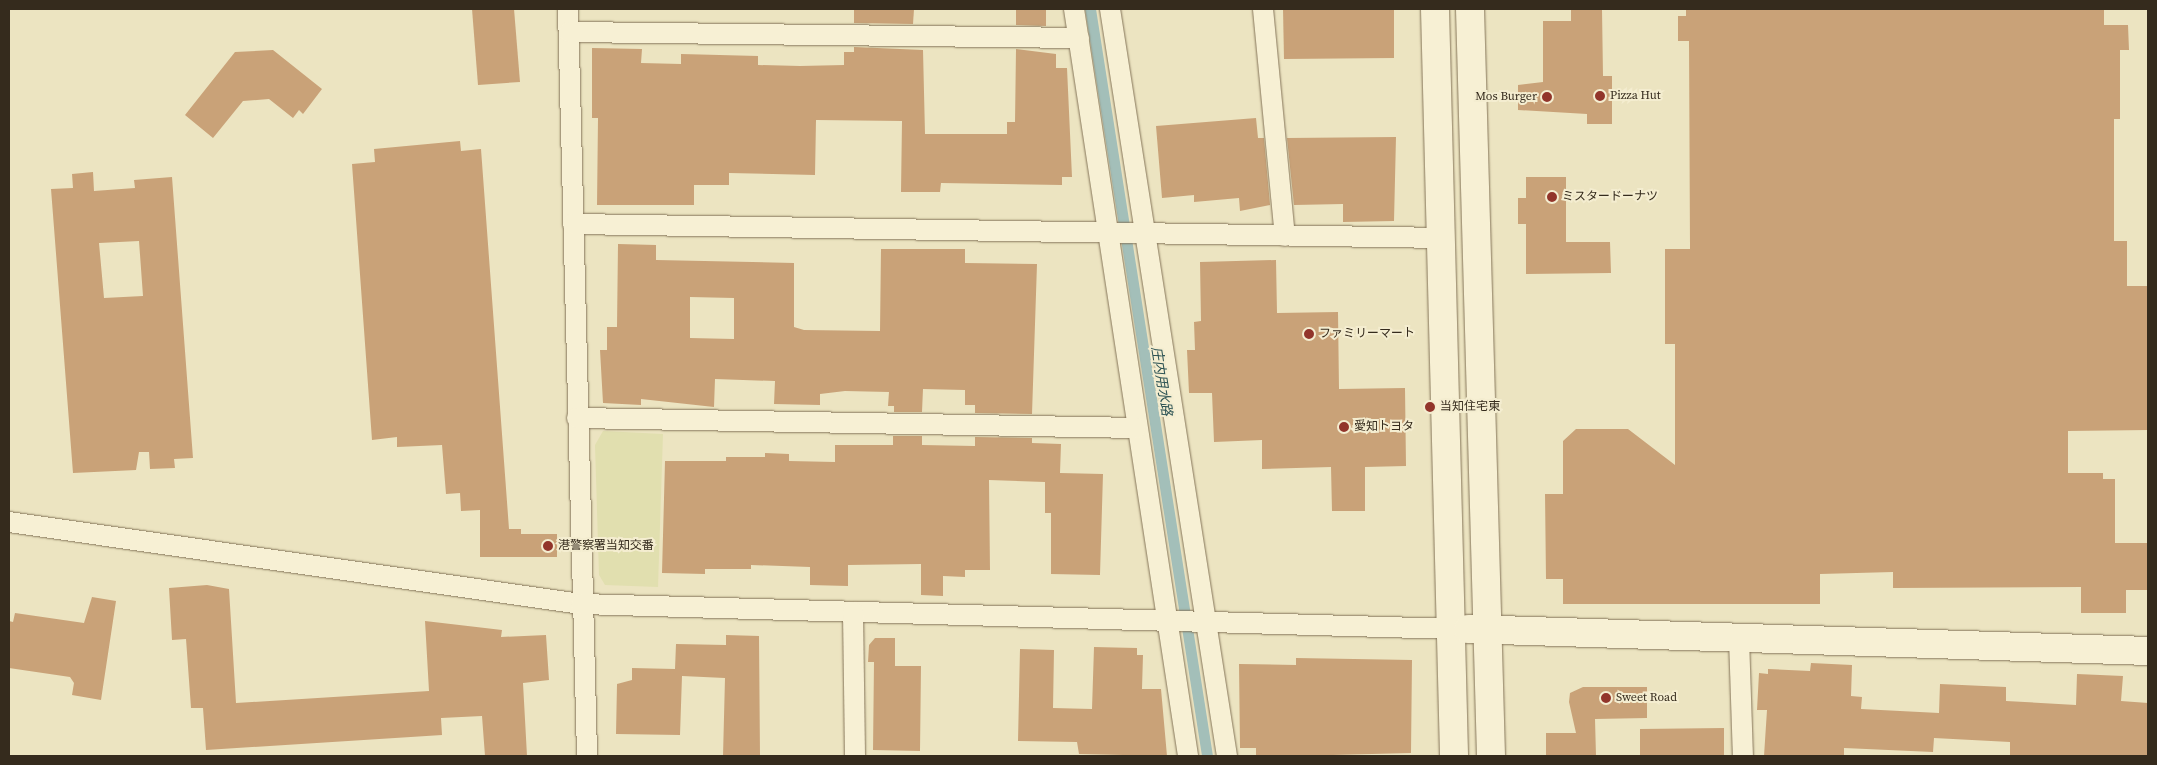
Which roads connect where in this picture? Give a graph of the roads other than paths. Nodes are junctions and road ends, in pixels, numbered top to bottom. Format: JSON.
{"nodes":[{"id":1,"x":568,"y":9,"type":"edge"},
{"id":2,"x":1074,"y":9,"type":"edge"},
{"id":3,"x":1110,"y":9,"type":"edge"},
{"id":4,"x":1263,"y":9,"type":"edge"},
{"id":5,"x":1435,"y":9,"type":"edge"},
{"id":6,"x":1470,"y":9,"type":"edge"},
{"id":7,"x":569,"y":32,"type":"junction"},
{"id":8,"x":1079,"y":38,"type":"junction"},
{"id":9,"x":573,"y":224,"type":"junction"},
{"id":10,"x":1126,"y":235,"type":"junction"},
{"id":11,"x":1285,"y":236,"type":"junction"},
{"id":12,"x":1441,"y":238,"type":"junction"},
{"id":13,"x":577,"y":418,"type":"junction"},
{"id":14,"x":1136,"y":428,"type":"junction"},
{"id":15,"x":9,"y":522,"type":"edge"},
{"id":16,"x":581,"y":604,"type":"junction"},
{"id":17,"x":853,"y":612,"type":"junction"},
{"id":18,"x":1186,"y":622,"type":"junction"},
{"id":19,"x":1452,"y":629,"type":"junction"},
{"id":20,"x":1487,"y":629,"type":"junction"},
{"id":21,"x":1739,"y":638,"type":"junction"},
{"id":22,"x":2148,"y":652,"type":"edge"},
{"id":23,"x":587,"y":756,"type":"edge"},
{"id":24,"x":856,"y":756,"type":"edge"},
{"id":25,"x":1188,"y":756,"type":"edge"},
{"id":26,"x":1227,"y":756,"type":"edge"},
{"id":27,"x":1454,"y":756,"type":"edge"},
{"id":28,"x":1491,"y":756,"type":"edge"},
{"id":29,"x":1742,"y":756,"type":"edge"}],
"edges":[{"from":1,"to":7,"type":"street"},
{"from":2,"to":8,"type":"street"},
{"from":3,"to":10,"type":"street"},
{"from":4,"to":11,"type":"street"},
{"from":5,"to":12,"type":"street"},
{"from":6,"to":20,"type":"street"},
{"from":7,"to":8,"type":"street"},
{"from":7,"to":9,"type":"street"},
{"from":8,"to":10,"type":"street"},
{"from":9,"to":10,"type":"street"},
{"from":9,"to":13,"type":"street"},
{"from":10,"to":11,"type":"street"},
{"from":10,"to":14,"type":"street"},
{"from":10,"to":18,"type":"street"},
{"from":11,"to":12,"type":"street"},
{"from":12,"to":19,"type":"street"},
{"from":13,"to":14,"type":"street"},
{"from":13,"to":16,"type":"street"},
{"from":14,"to":18,"type":"street"},
{"from":15,"to":16,"type":"street"},
{"from":16,"to":17,"type":"street"},
{"from":16,"to":23,"type":"street"},
{"from":17,"to":18,"type":"street"},
{"from":17,"to":24,"type":"street"},
{"from":18,"to":19,"type":"street"},
{"from":18,"to":25,"type":"street"},
{"from":18,"to":26,"type":"street"},
{"from":19,"to":20,"type":"street"},
{"from":19,"to":27,"type":"street"},
{"from":20,"to":21,"type":"street"},
{"from":20,"to":28,"type":"street"},
{"from":21,"to":22,"type":"street"},
{"from":21,"to":29,"type":"street"}]}
